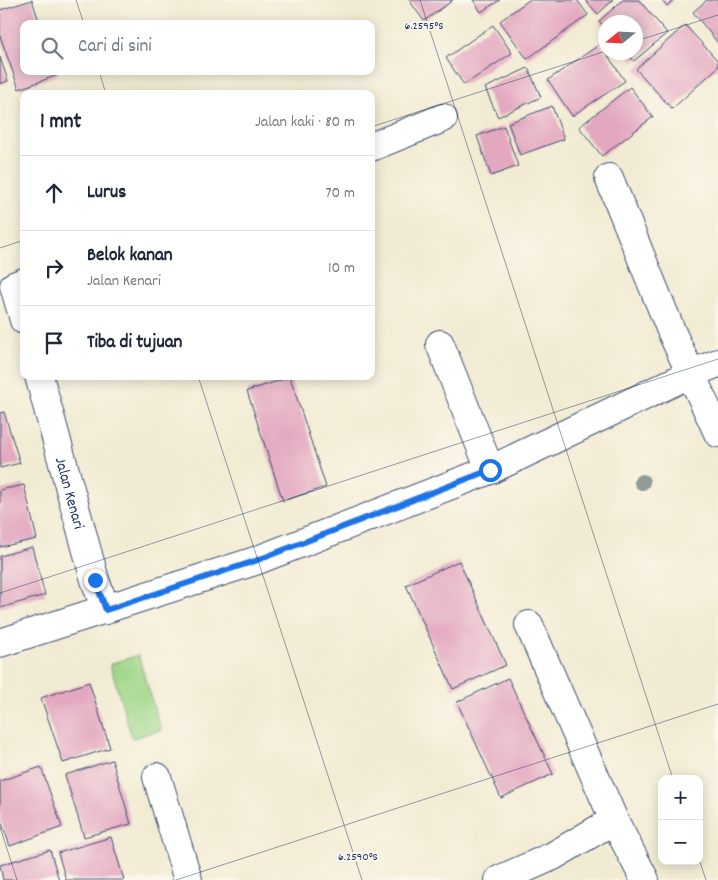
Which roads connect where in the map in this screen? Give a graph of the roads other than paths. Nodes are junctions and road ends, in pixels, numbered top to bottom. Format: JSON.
{"nodes":[{"id":1,"x":444,"y":118,"type":"dead end"},
{"id":2,"x":375,"y":145,"type":"edge"},
{"id":3,"x":609,"y":178,"type":"dead end"},
{"id":4,"x":20,"y":284,"type":"edge"},
{"id":5,"x":20,"y":306,"type":"edge"},
{"id":6,"x":440,"y":344,"type":"dead end"},
{"id":7,"x":718,"y":363,"type":"edge"},
{"id":8,"x":690,"y":374,"type":"junction"},
{"id":9,"x":40,"y":380,"type":"edge"},
{"id":10,"x":718,"y":433,"type":"edge"},
{"id":11,"x":490,"y":470,"type":"junction"},
{"id":12,"x":106,"y":610,"type":"junction"},
{"id":13,"x":530,"y":624,"type":"dead end"},
{"id":14,"x":0,"y":643,"type":"edge"},
{"id":15,"x":157,"y":777,"type":"dead end"},
{"id":16,"x":614,"y":820,"type":"junction"},
{"id":17,"x":188,"y":880,"type":"edge"},
{"id":18,"x":499,"y":880,"type":"edge"},
{"id":19,"x":645,"y":880,"type":"edge"}],
"edges":[{"from":1,"to":2,"type":"street"},
{"from":3,"to":8,"type":"street"},
{"from":4,"to":5,"type":"street"},
{"from":6,"to":11,"type":"street"},
{"from":7,"to":8,"type":"street"},
{"from":8,"to":10,"type":"street"},
{"from":8,"to":11,"type":"street"},
{"from":9,"to":12,"type":"street","name":"Jalan Kenari"},
{"from":11,"to":12,"type":"street"},
{"from":12,"to":14,"type":"street"},
{"from":13,"to":16,"type":"street"},
{"from":15,"to":17,"type":"street"},
{"from":16,"to":18,"type":"street"},
{"from":16,"to":19,"type":"street"}]}
